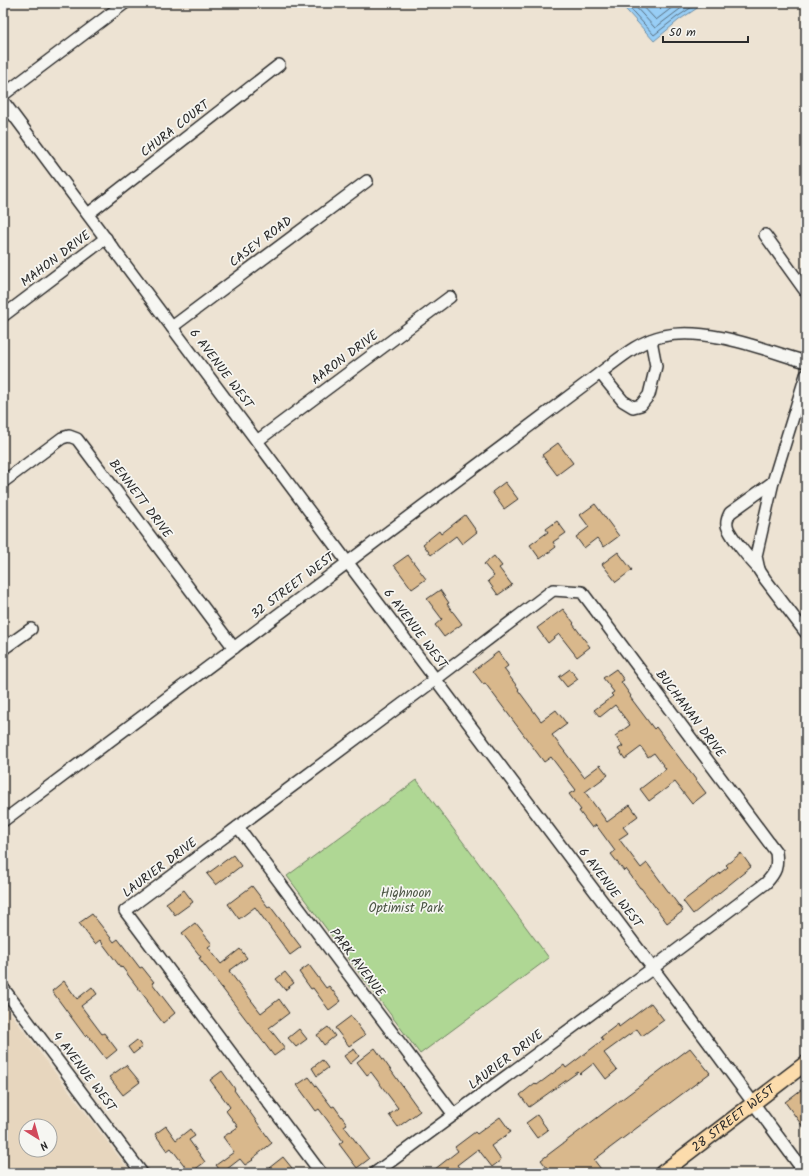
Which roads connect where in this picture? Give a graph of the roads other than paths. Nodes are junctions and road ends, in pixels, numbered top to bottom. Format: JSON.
{"nodes":[{"id":1,"x":125,"y":3,"type":"edge"},
{"id":2,"x":279,"y":65,"type":"dead end"},
{"id":3,"x":3,"y":95,"type":"edge"},
{"id":4,"x":3,"y":101,"type":"edge"},
{"id":5,"x":367,"y":181,"type":"dead end"},
{"id":6,"x":88,"y":214,"type":"junction"},
{"id":7,"x":764,"y":235,"type":"dead end"},
{"id":8,"x":106,"y":238,"type":"junction"},
{"id":9,"x":806,"y":292,"type":"edge"},
{"id":10,"x":450,"y":297,"type":"dead end"},
{"id":11,"x":3,"y":316,"type":"edge"},
{"id":12,"x":172,"y":327,"type":"junction"},
{"id":13,"x":651,"y":340,"type":"junction"},
{"id":14,"x":806,"y":362,"type":"edge"},
{"id":15,"x":600,"y":373,"type":"junction"},
{"id":16,"x":806,"y":375,"type":"edge"},
{"id":17,"x":257,"y":441,"type":"junction"},
{"id":18,"x":3,"y":482,"type":"edge"},
{"id":19,"x":773,"y":482,"type":"junction"},
{"id":20,"x":348,"y":563,"type":"junction"},
{"id":21,"x":759,"y":570,"type":"junction"},
{"id":22,"x":31,"y":629,"type":"dead end"},
{"id":23,"x":806,"y":633,"type":"edge"},
{"id":24,"x":234,"y":648,"type":"junction"},
{"id":25,"x":3,"y":649,"type":"edge"},
{"id":26,"x":436,"y":679,"type":"junction"},
{"id":27,"x":3,"y":821,"type":"edge"},
{"id":28,"x":238,"y":827,"type":"junction"},
{"id":29,"x":653,"y":968,"type":"junction"},
{"id":30,"x":3,"y":988,"type":"edge"},
{"id":31,"x":806,"y":1063,"type":"edge"},
{"id":32,"x":754,"y":1103,"type":"junction"},
{"id":33,"x":454,"y":1115,"type":"junction"},
{"id":34,"x":142,"y":1173,"type":"edge"},
{"id":35,"x":321,"y":1173,"type":"edge"},
{"id":36,"x":374,"y":1173,"type":"edge"},
{"id":37,"x":662,"y":1173,"type":"edge"},
{"id":38,"x":805,"y":1173,"type":"edge"}],
"edges":[{"from":1,"to":3,"type":"street"},
{"from":2,"to":6,"type":"street","name":"CHURA COURT"},
{"from":4,"to":6,"type":"street","name":"6 AVENUE WEST"},
{"from":5,"to":12,"type":"street","name":"CASEY ROAD"},
{"from":6,"to":8,"type":"street","name":"6 AVENUE WEST"},
{"from":7,"to":9,"type":"street"},
{"from":8,"to":11,"type":"street","name":"MAHON DRIVE"},
{"from":8,"to":12,"type":"street","name":"6 AVENUE WEST"},
{"from":10,"to":17,"type":"street","name":"AARON DRIVE"},
{"from":12,"to":17,"type":"street","name":"6 AVENUE WEST"},
{"from":13,"to":14,"type":"street","name":"32 STREET WEST"},
{"from":13,"to":15,"type":"street","name":"32 STREET WEST"},
{"from":13,"to":15,"type":"street"},
{"from":15,"to":20,"type":"street","name":"32 STREET WEST"},
{"from":16,"to":19,"type":"street"},
{"from":17,"to":20,"type":"street","name":"6 AVENUE WEST"},
{"from":18,"to":24,"type":"street","name":"BENNETT DRIVE"},
{"from":19,"to":21,"type":"street"},
{"from":19,"to":21,"type":"street"},
{"from":20,"to":24,"type":"street","name":"32 STREET WEST"},
{"from":20,"to":26,"type":"street","name":"6 AVENUE WEST"},
{"from":21,"to":23,"type":"street"},
{"from":22,"to":25,"type":"street"},
{"from":24,"to":27,"type":"street","name":"32 STREET WEST"},
{"from":26,"to":28,"type":"street","name":"LAURIER DRIVE"},
{"from":26,"to":29,"type":"street","name":"6 AVENUE WEST"},
{"from":26,"to":29,"type":"street","name":"BUCHANAN DRIVE"},
{"from":28,"to":33,"type":"street","name":"PARK AVENUE"},
{"from":28,"to":35,"type":"street","name":"LAURIER DRIVE"},
{"from":29,"to":32,"type":"street","name":"6 AVENUE WEST"},
{"from":29,"to":33,"type":"street","name":"LAURIER DRIVE"},
{"from":30,"to":34,"type":"street","name":"4 AVENUE WEST"},
{"from":31,"to":32,"type":"main road","name":"28 STREET WEST"},
{"from":32,"to":37,"type":"main road","name":"28 STREET WEST"},
{"from":32,"to":38,"type":"street","name":"6 AVENUE WEST"},
{"from":33,"to":36,"type":"street","name":"LAURIER DRIVE"}]}
